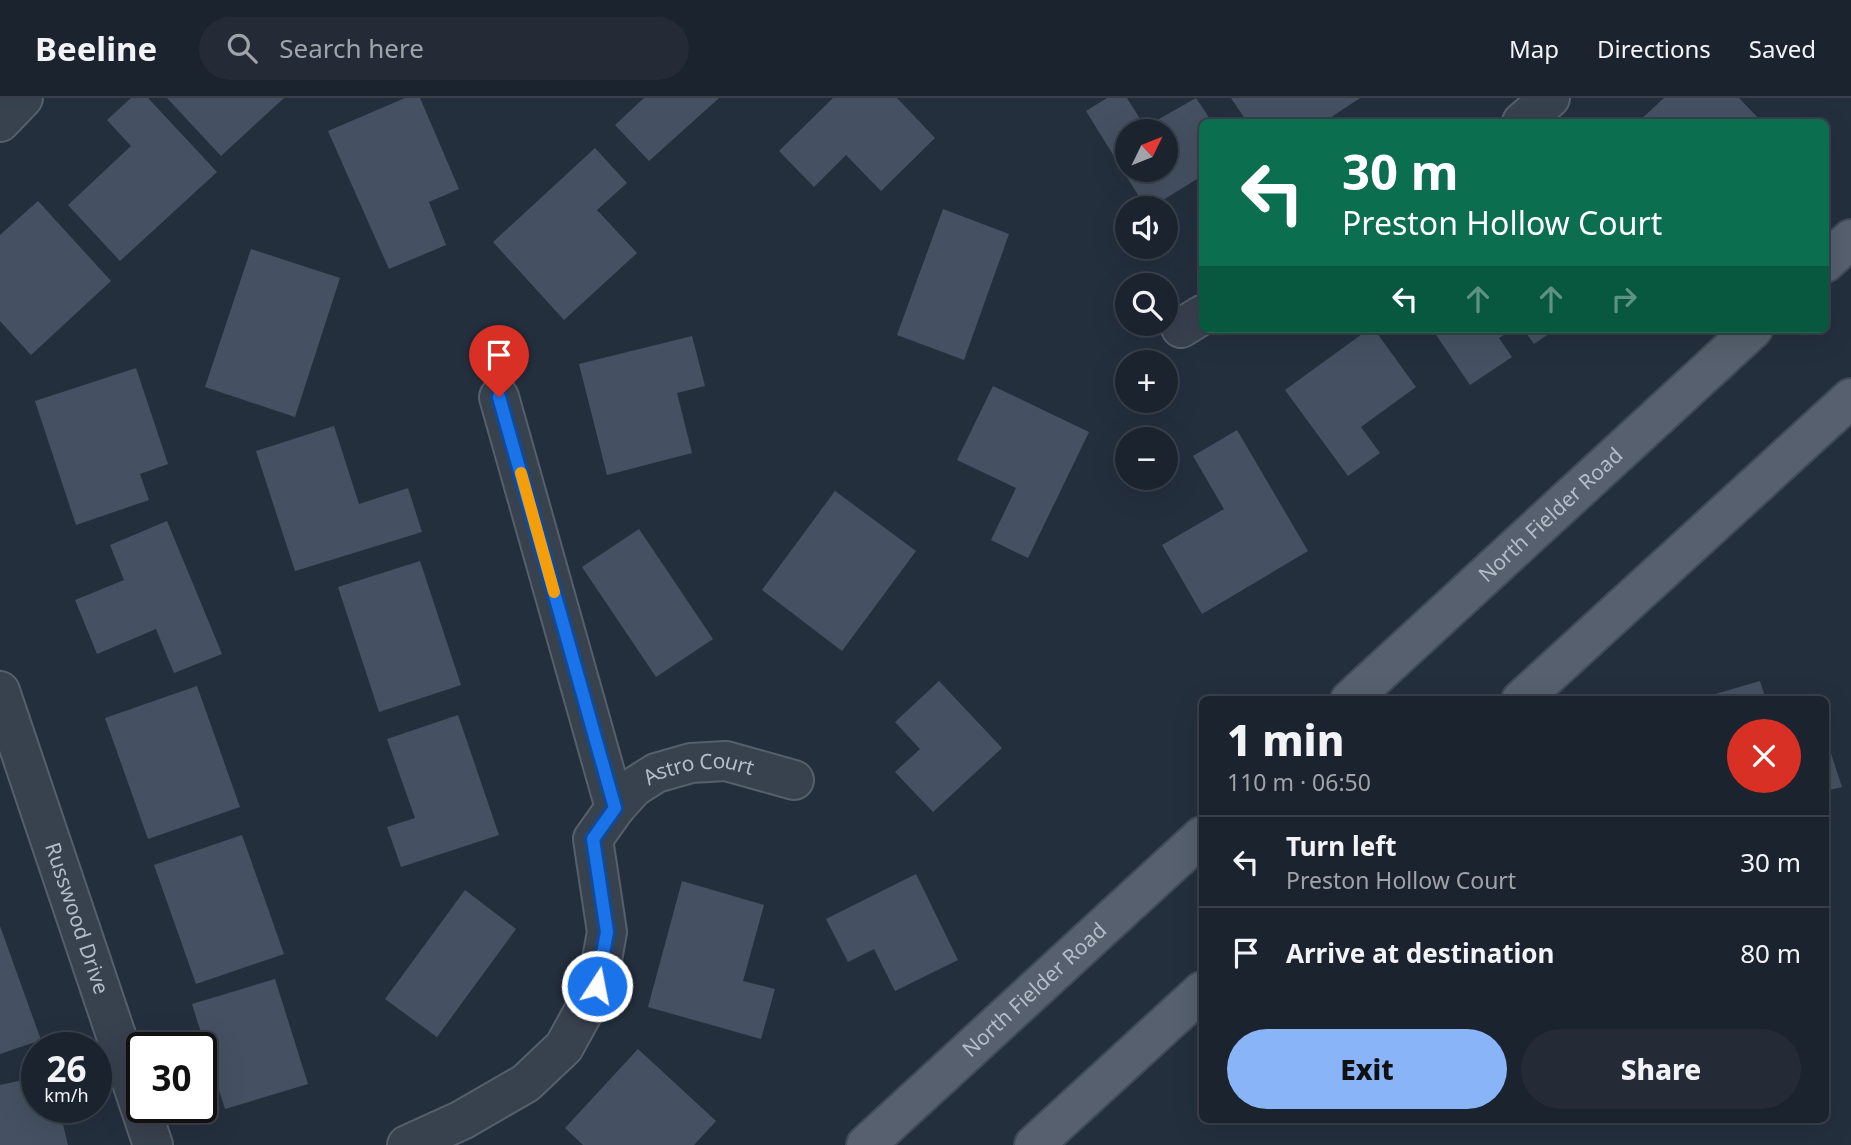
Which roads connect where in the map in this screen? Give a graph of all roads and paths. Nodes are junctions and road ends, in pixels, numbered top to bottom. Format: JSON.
{"nodes":[{"id":1,"x":23,"y":98,"type":"edge"},
{"id":2,"x":1550,"y":98,"type":"edge"},
{"id":3,"x":1526,"y":119,"type":"edge"},
{"id":4,"x":0,"y":122,"type":"edge"},
{"id":5,"x":1851,"y":239,"type":"edge"},
{"id":6,"x":1829,"y":259,"type":"edge"},
{"id":7,"x":1749,"y":333,"type":"edge"},
{"id":8,"x":499,"y":397,"type":"dead end"},
{"id":9,"x":1851,"y":398,"type":"edge"},
{"id":10,"x":0,"y":691,"type":"edge"},
{"id":11,"x":1354,"y":696,"type":"edge"},
{"id":12,"x":1525,"y":696,"type":"edge"},
{"id":13,"x":793,"y":780,"type":"dead end"},
{"id":14,"x":615,"y":808,"type":"junction"},
{"id":15,"x":1199,"y":839,"type":"edge"},
{"id":16,"x":1199,"y":994,"type":"edge"},
{"id":17,"x":153,"y":1145,"type":"edge"},
{"id":18,"x":407,"y":1145,"type":"edge"},
{"id":19,"x":866,"y":1145,"type":"edge"},
{"id":20,"x":1034,"y":1145,"type":"edge"}],
"edges":[{"from":1,"to":4,"type":"street"},
{"from":2,"to":3,"type":"street"},
{"from":5,"to":6,"type":"main road"},
{"from":7,"to":11,"type":"main road","name":"North Fielder Road"},
{"from":8,"to":14,"type":"street"},
{"from":9,"to":12,"type":"main road"},
{"from":10,"to":17,"type":"street","name":"Russwood Drive"},
{"from":13,"to":14,"type":"street","name":"Astro Court"},
{"from":14,"to":18,"type":"street","name":"Astro Court"},
{"from":15,"to":19,"type":"main road","name":"North Fielder Road"},
{"from":16,"to":20,"type":"main road"}]}
